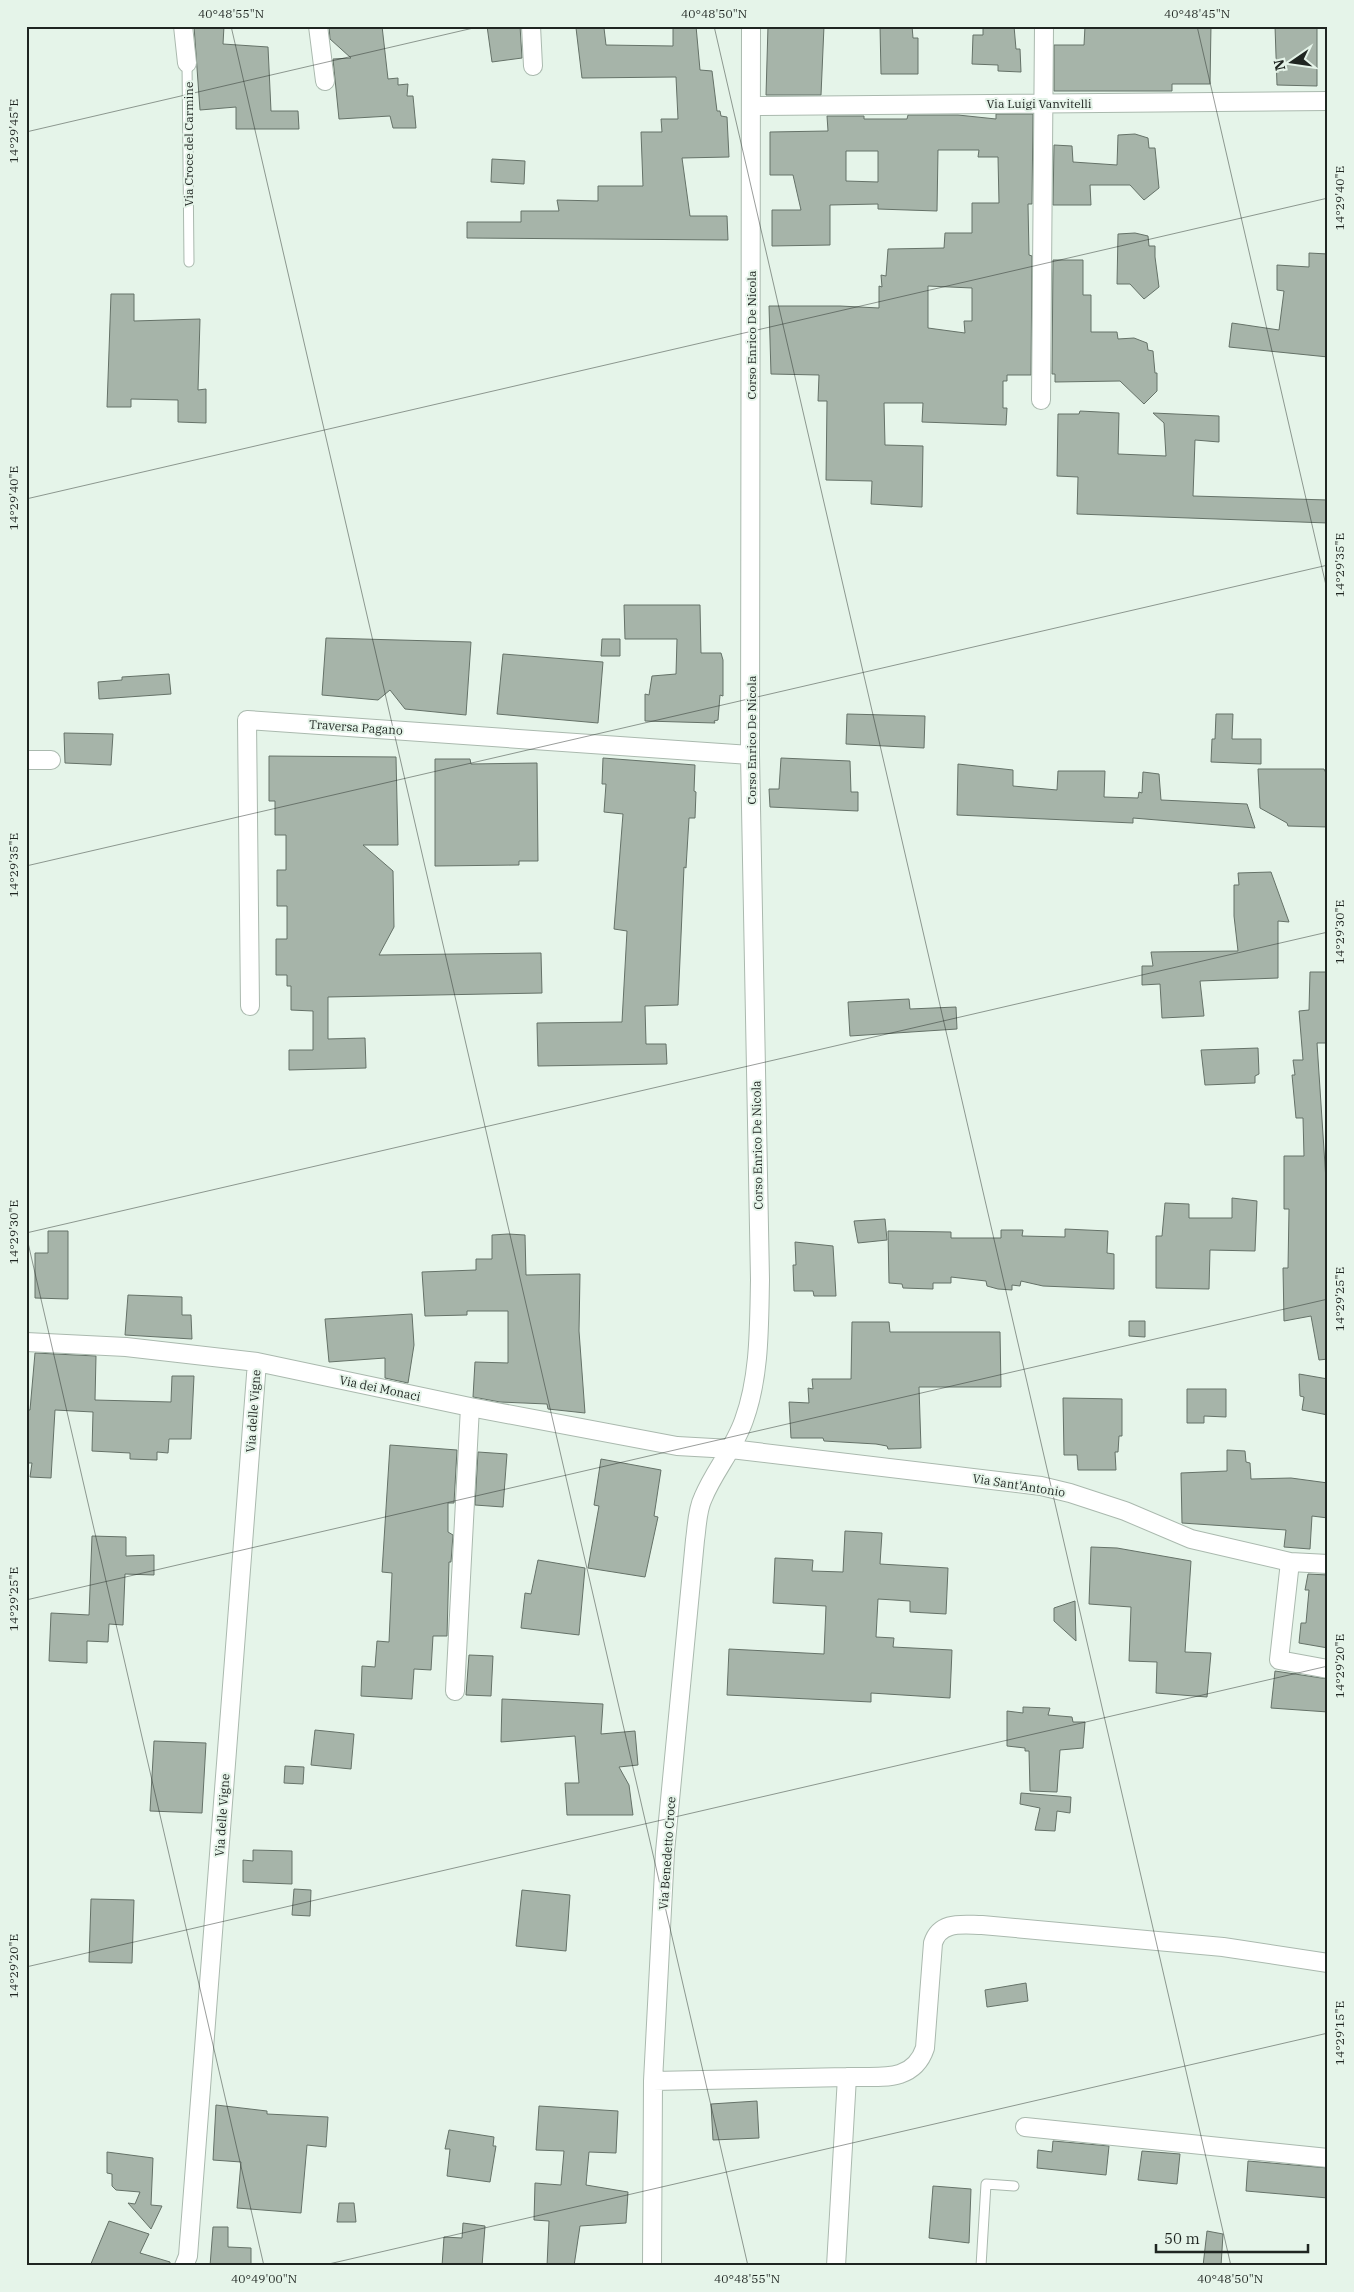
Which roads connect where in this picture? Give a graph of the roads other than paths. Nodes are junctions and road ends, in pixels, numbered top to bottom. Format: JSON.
{"nodes":[{"id":1,"x":183,"y":26,"type":"edge"},
{"id":2,"x":318,"y":26,"type":"edge"},
{"id":3,"x":531,"y":26,"type":"edge"},
{"id":4,"x":751,"y":26,"type":"edge"},
{"id":5,"x":1044,"y":26,"type":"edge"},
{"id":6,"x":187,"y":63,"type":"joint"},
{"id":7,"x":533,"y":66,"type":"dead end"},
{"id":8,"x":325,"y":81,"type":"dead end"},
{"id":9,"x":1328,"y":101,"type":"edge"},
{"id":10,"x":1044,"y":103,"type":"junction"},
{"id":11,"x":751,"y":106,"type":"junction"},
{"id":12,"x":189,"y":262,"type":"dead end"},
{"id":13,"x":1041,"y":400,"type":"dead end"},
{"id":14,"x":750,"y":755,"type":"junction"},
{"id":15,"x":26,"y":760,"type":"edge"},
{"id":16,"x":51,"y":760,"type":"dead end"},
{"id":17,"x":250,"y":1006,"type":"dead end"},
{"id":18,"x":26,"y":1342,"type":"edge"},
{"id":19,"x":256,"y":1362,"type":"junction"},
{"id":20,"x":470,"y":1407,"type":"junction"},
{"id":21,"x":732,"y":1449,"type":"junction"},
{"id":22,"x":1290,"y":1562,"type":"junction"},
{"id":23,"x":1328,"y":1564,"type":"edge"},
{"id":24,"x":1328,"y":1669,"type":"edge"},
{"id":25,"x":455,"y":1691,"type":"dead end"},
{"id":26,"x":1328,"y":1963,"type":"edge"},
{"id":27,"x":847,"y":2077,"type":"junction"},
{"id":28,"x":653,"y":2081,"type":"junction"},
{"id":29,"x":1025,"y":2127,"type":"dead end"},
{"id":30,"x":1328,"y":2158,"type":"edge"},
{"id":31,"x":1014,"y":2186,"type":"dead end"},
{"id":32,"x":184,"y":2266,"type":"edge"},
{"id":33,"x":652,"y":2266,"type":"edge"},
{"id":34,"x":836,"y":2266,"type":"edge"},
{"id":35,"x":981,"y":2266,"type":"edge"}],
"edges":[{"from":1,"to":6,"type":"street","name":"Via Croce del Carmine"},
{"from":2,"to":8,"type":"street"},
{"from":3,"to":7,"type":"street"},
{"from":4,"to":11,"type":"street","name":"Corso Enrico De Nicola"},
{"from":5,"to":10,"type":"street"},
{"from":6,"to":12,"type":"lane","name":"Via Croce del Carmine"},
{"from":9,"to":10,"type":"street","name":"Via Luigi Vanvitelli"},
{"from":10,"to":11,"type":"street","name":"Via Luigi Vanvitelli"},
{"from":10,"to":13,"type":"street"},
{"from":11,"to":14,"type":"street","name":"Corso Enrico De Nicola"},
{"from":14,"to":17,"type":"street","name":"Traversa Pagano"},
{"from":14,"to":21,"type":"street","name":"Corso Enrico De Nicola"},
{"from":15,"to":16,"type":"street"},
{"from":18,"to":19,"type":"street","name":"Via dei Monaci"},
{"from":19,"to":20,"type":"street","name":"Via dei Monaci"},
{"from":19,"to":32,"type":"street","name":"Via delle Vigne"},
{"from":20,"to":21,"type":"street","name":"Via dei Monaci"},
{"from":20,"to":25,"type":"street"},
{"from":21,"to":22,"type":"street","name":"Via Sant'Antonio"},
{"from":21,"to":28,"type":"street","name":"Via Benedetto Croce"},
{"from":22,"to":23,"type":"street","name":"Via Sant'Antonio"},
{"from":22,"to":24,"type":"street"},
{"from":26,"to":27,"type":"street"},
{"from":27,"to":28,"type":"street"},
{"from":27,"to":34,"type":"street"},
{"from":28,"to":33,"type":"street","name":"Via Benedetto Croce"},
{"from":29,"to":30,"type":"street"},
{"from":31,"to":35,"type":"lane"}]}
